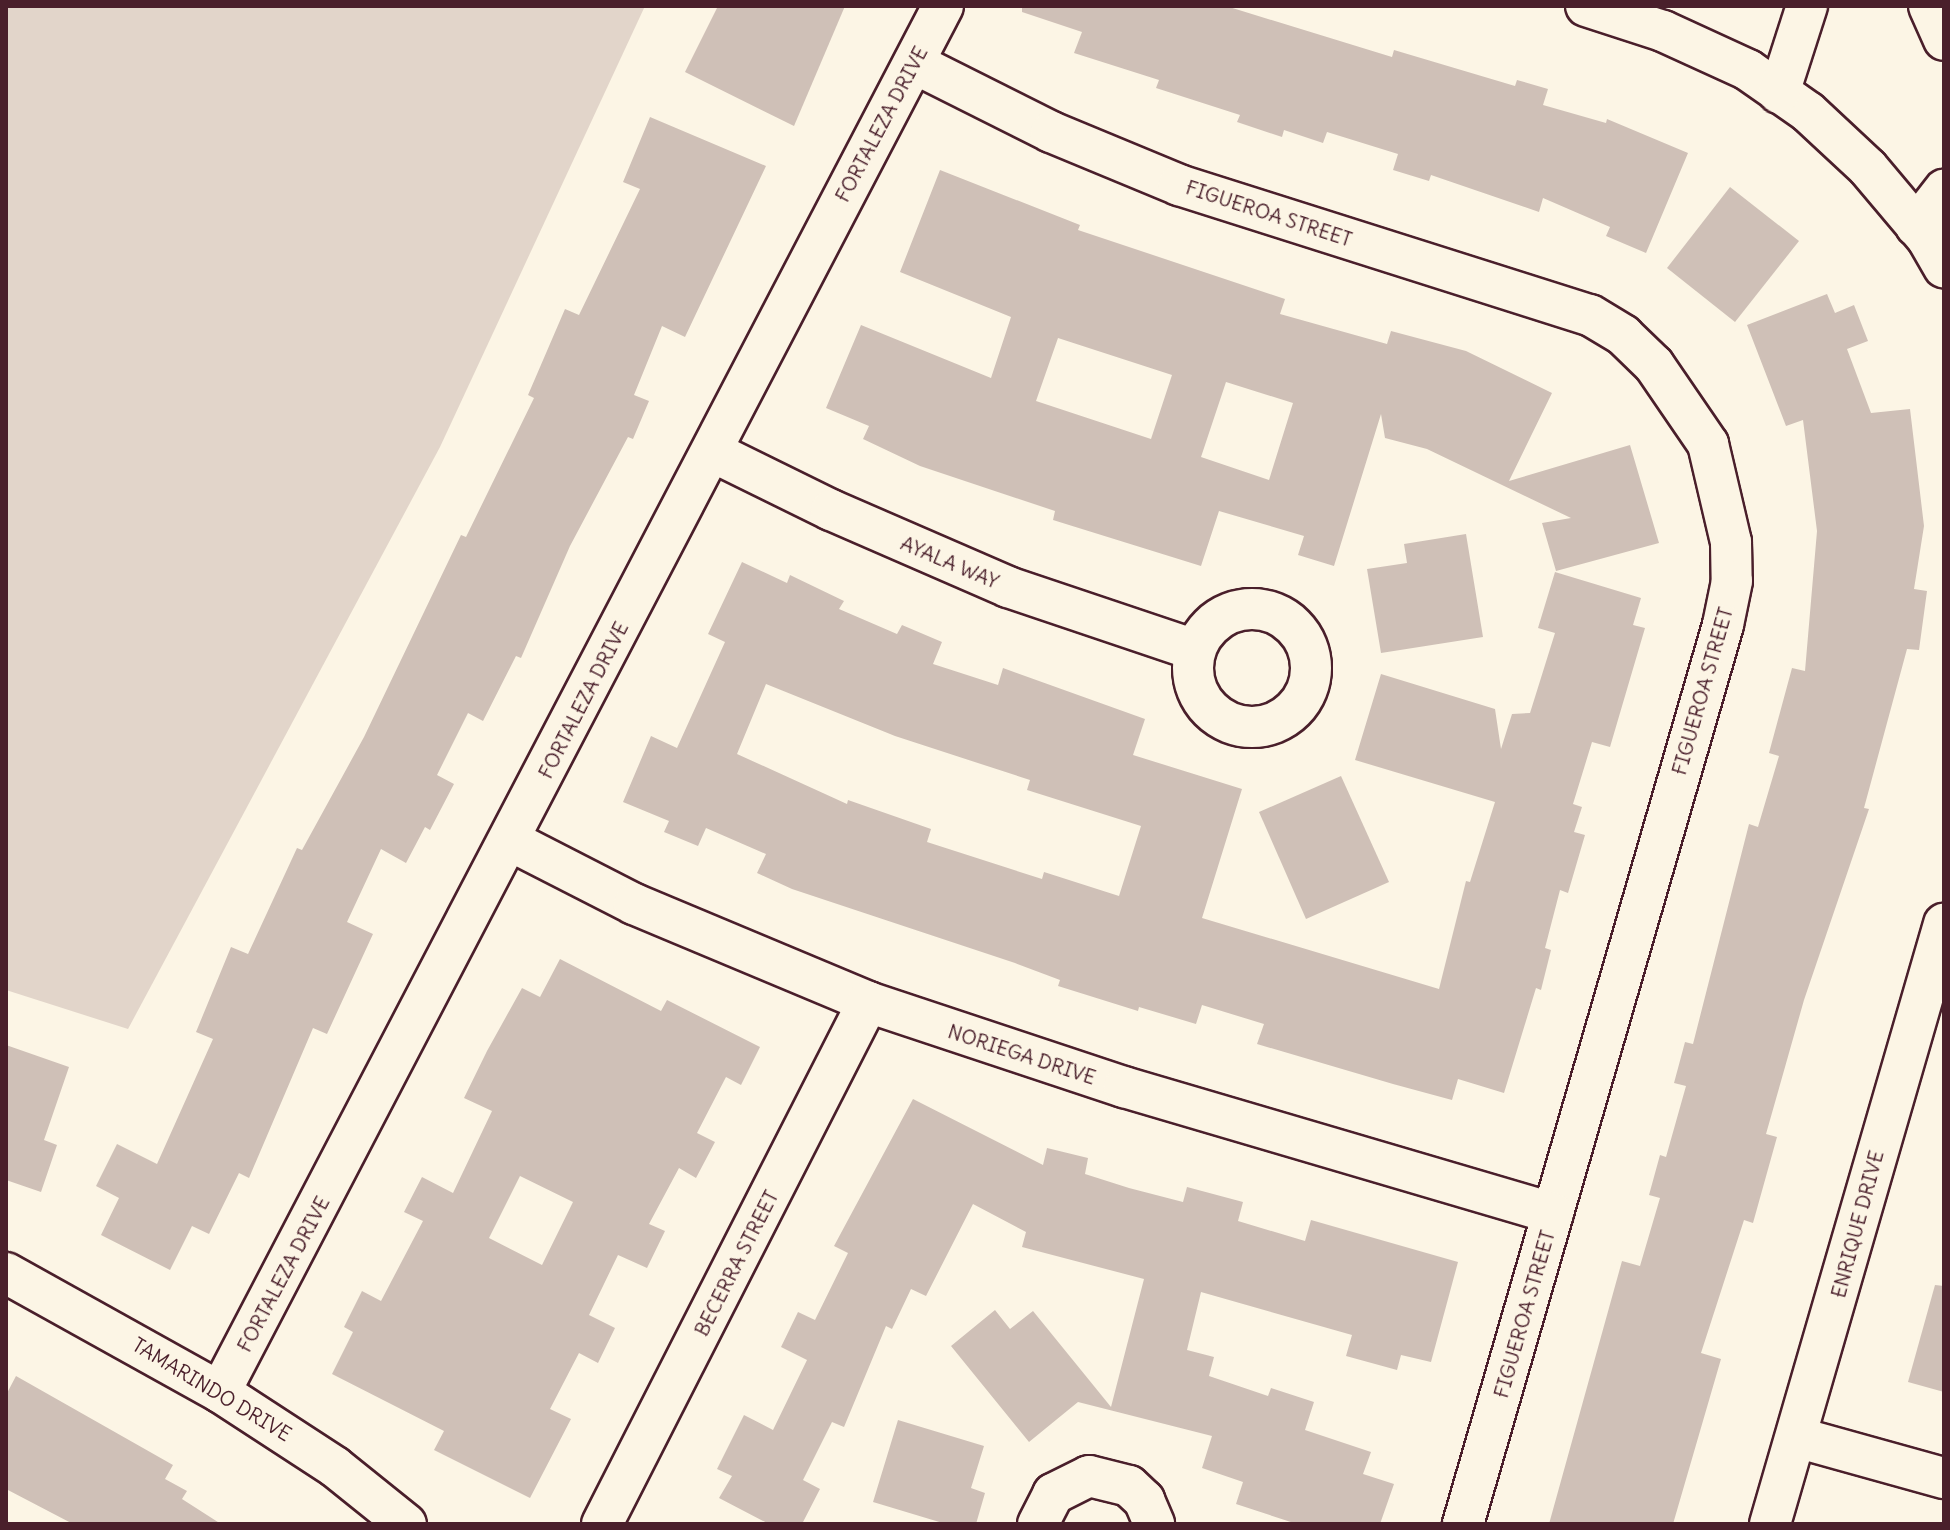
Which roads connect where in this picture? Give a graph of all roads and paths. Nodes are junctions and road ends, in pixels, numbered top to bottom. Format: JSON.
{"nodes":[{"id":1,"x":943,"y":6,"type":"edge"},
{"id":2,"x":1586,"y":6,"type":"edge"},
{"id":3,"x":1807,"y":6,"type":"edge"},
{"id":4,"x":1929,"y":6,"type":"edge"},
{"id":5,"x":1944,"y":40,"type":"edge"},
{"id":6,"x":914,"y":63,"type":"junction"},
{"id":7,"x":1779,"y":93,"type":"junction"},
{"id":8,"x":1944,"y":190,"type":"edge"},
{"id":9,"x":1930,"y":221,"type":"edge"},
{"id":10,"x":1944,"y":268,"type":"edge"},
{"id":11,"x":713,"y":452,"type":"junction"},
{"id":12,"x":1195,"y":650,"type":"dead end"},
{"id":13,"x":511,"y":841,"type":"junction"},
{"id":14,"x":1944,"y":924,"type":"edge"},
{"id":15,"x":868,"y":1002,"type":"junction"},
{"id":16,"x":1553,"y":1213,"type":"junction"},
{"id":17,"x":6,"y":1273,"type":"edge"},
{"id":18,"x":220,"y":1392,"type":"junction"},
{"id":19,"x":1796,"y":1437,"type":"junction"},
{"id":20,"x":1944,"y":1478,"type":"edge"},
{"id":21,"x":406,"y":1524,"type":"edge"},
{"id":22,"x":602,"y":1524,"type":"edge"},
{"id":23,"x":1038,"y":1524,"type":"edge"},
{"id":24,"x":1154,"y":1524,"type":"edge"},
{"id":25,"x":1463,"y":1524,"type":"edge"},
{"id":26,"x":1770,"y":1524,"type":"edge"}],
"edges":[{"from":1,"to":6,"type":"street","name":"FORTALEZA DRIVE"},
{"from":2,"to":7,"type":"street"},
{"from":3,"to":7,"type":"street"},
{"from":4,"to":5,"type":"street"},
{"from":6,"to":11,"type":"street","name":"FORTALEZA DRIVE"},
{"from":6,"to":16,"type":"street","name":"FIGUEROA STREET"},
{"from":7,"to":9,"type":"street"},
{"from":8,"to":9,"type":"street"},
{"from":9,"to":10,"type":"street"},
{"from":11,"to":12,"type":"street","name":"AYALA WAY"},
{"from":11,"to":13,"type":"street","name":"FORTALEZA DRIVE"},
{"from":13,"to":15,"type":"street","name":"NORIEGA DRIVE"},
{"from":13,"to":18,"type":"street","name":"FORTALEZA DRIVE"},
{"from":14,"to":19,"type":"street","name":"ENRIQUE DRIVE"},
{"from":15,"to":16,"type":"street","name":"NORIEGA DRIVE"},
{"from":15,"to":22,"type":"street","name":"BECERRA STREET"},
{"from":16,"to":25,"type":"street","name":"FIGUEROA STREET"},
{"from":17,"to":18,"type":"street","name":"TAMARINDO DRIVE"},
{"from":18,"to":21,"type":"street","name":"TAMARINDO DRIVE"},
{"from":19,"to":20,"type":"street"},
{"from":19,"to":26,"type":"street","name":"ENRIQUE DRIVE"},
{"from":23,"to":24,"type":"street"}]}
